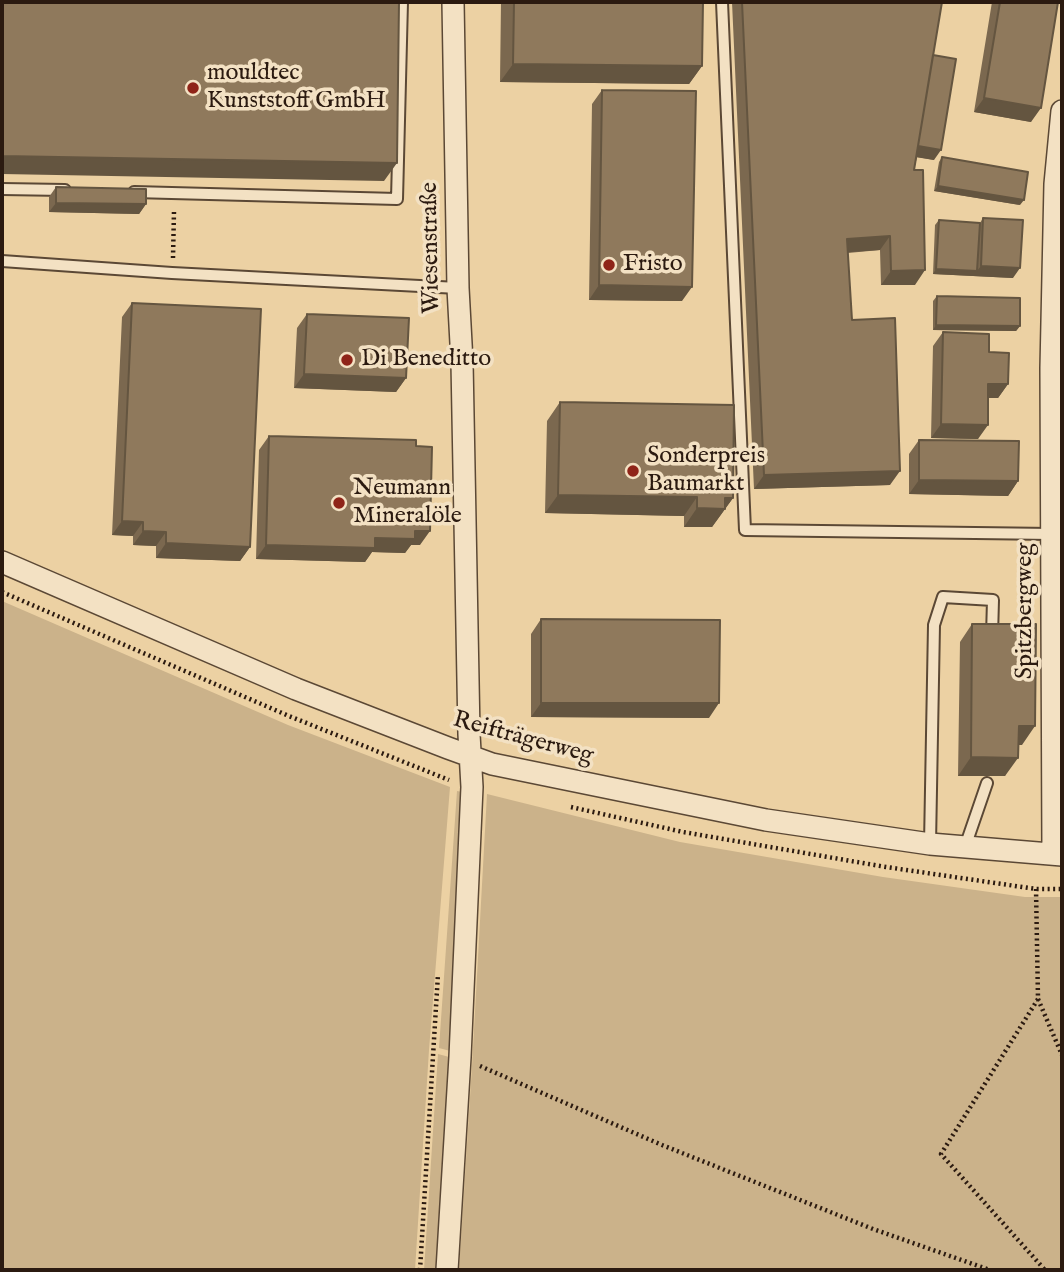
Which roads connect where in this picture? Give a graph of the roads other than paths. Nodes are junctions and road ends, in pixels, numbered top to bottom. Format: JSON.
{"nodes":[{"id":1,"x":402,"y":2,"type":"edge"},
{"id":2,"x":453,"y":2,"type":"edge"},
{"id":3,"x":722,"y":2,"type":"edge"},
{"id":4,"x":1062,"y":111,"type":"edge"},
{"id":5,"x":2,"y":189,"type":"edge"},
{"id":6,"x":81,"y":191,"type":"edge"},
{"id":7,"x":121,"y":192,"type":"edge"},
{"id":8,"x":2,"y":261,"type":"edge"},
{"id":9,"x":458,"y":288,"type":"junction"},
{"id":10,"x":1057,"y":368,"type":"edge"},
{"id":11,"x":1052,"y":534,"type":"junction"},
{"id":12,"x":2,"y":562,"type":"edge"},
{"id":13,"x":992,"y":639,"type":"edge"},
{"id":14,"x":471,"y":757,"type":"junction"},
{"id":15,"x":987,"y":783,"type":"edge"},
{"id":16,"x":930,"y":844,"type":"junction"},
{"id":17,"x":965,"y":847,"type":"junction"},
{"id":18,"x":1058,"y":855,"type":"edge"},
{"id":19,"x":447,"y":1270,"type":"edge"}],
"edges":[{"from":1,"to":7,"type":"lane"},
{"from":2,"to":9,"type":"street","name":"Wiesenstraße"},
{"from":3,"to":11,"type":"lane"},
{"from":4,"to":10,"type":"street","name":"Spitzbergweg"},
{"from":5,"to":6,"type":"lane"},
{"from":8,"to":9,"type":"lane"},
{"from":9,"to":14,"type":"street","name":"Wiesenstraße"},
{"from":10,"to":11,"type":"street","name":"Spitzbergweg"},
{"from":11,"to":18,"type":"street","name":"Spitzbergweg"},
{"from":12,"to":14,"type":"street","name":"Reifträgerweg"},
{"from":13,"to":16,"type":"lane"},
{"from":14,"to":16,"type":"street","name":"Reifträgerweg"},
{"from":14,"to":19,"type":"street","name":"Wiesenstraße"},
{"from":15,"to":17,"type":"lane"},
{"from":16,"to":17,"type":"street","name":"Reifträgerweg"},
{"from":17,"to":18,"type":"street","name":"Reifträgerweg"}]}
